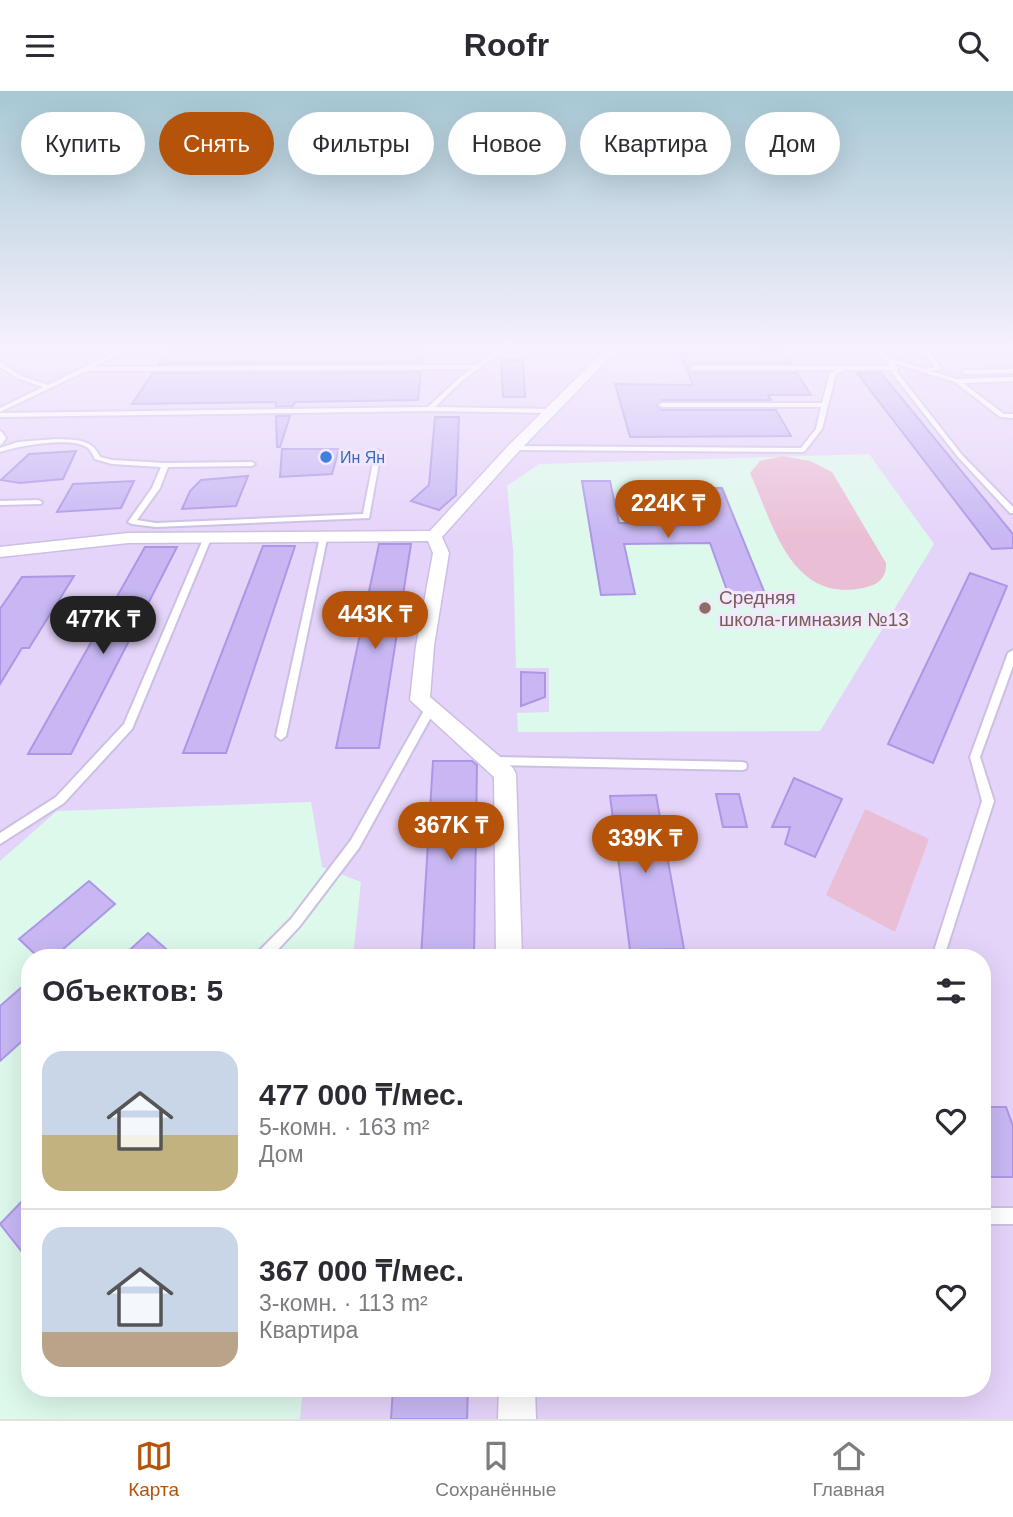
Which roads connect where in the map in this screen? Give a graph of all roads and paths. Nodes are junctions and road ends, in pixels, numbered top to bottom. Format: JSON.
{"nodes":[{"id":1,"x":549,"y":413,"type":"edge"},
{"id":2,"x":824,"y":413,"type":"edge"},
{"id":3,"x":926,"y":413,"type":"edge"},
{"id":4,"x":0,"y":433,"type":"edge"},
{"id":5,"x":0,"y":447,"type":"edge"},
{"id":6,"x":513,"y":448,"type":"junction"},
{"id":7,"x":379,"y":452,"type":"dead end"},
{"id":8,"x":252,"y":464,"type":"dead end"},
{"id":9,"x":166,"y":465,"type":"junction"},
{"id":10,"x":38,"y":502,"type":"dead end"},
{"id":11,"x":0,"y":503,"type":"edge"},
{"id":12,"x":1013,"y":511,"type":"edge"},
{"id":13,"x":434,"y":536,"type":"junction"},
{"id":14,"x":206,"y":539,"type":"junction"},
{"id":15,"x":323,"y":539,"type":"junction"},
{"id":16,"x":0,"y":552,"type":"edge"},
{"id":17,"x":1013,"y":653,"type":"edge"},
{"id":18,"x":431,"y":708,"type":"junction"},
{"id":19,"x":281,"y":736,"type":"dead end"},
{"id":20,"x":494,"y":761,"type":"junction"},
{"id":21,"x":742,"y":766,"type":"dead end"},
{"id":22,"x":0,"y":839,"type":"edge"},
{"id":23,"x":270,"y":949,"type":"edge"},
{"id":24,"x":509,"y":949,"type":"edge"},
{"id":25,"x":941,"y":949,"type":"edge"},
{"id":26,"x":991,"y":1216,"type":"edge"},
{"id":27,"x":1013,"y":1216,"type":"edge"},
{"id":28,"x":517,"y":1397,"type":"edge"},
{"id":29,"x":517,"y":1419,"type":"edge"}],
"edges":[{"from":1,"to":6,"type":"street"},
{"from":2,"to":6,"type":"lane"},
{"from":3,"to":12,"type":"lane"},
{"from":4,"to":5,"type":"lane"},
{"from":5,"to":9,"type":"lane"},
{"from":6,"to":13,"type":"street"},
{"from":7,"to":9,"type":"lane"},
{"from":8,"to":9,"type":"lane"},
{"from":10,"to":11,"type":"lane"},
{"from":13,"to":15,"type":"street"},
{"from":13,"to":18,"type":"street"},
{"from":14,"to":15,"type":"street"},
{"from":14,"to":16,"type":"street"},
{"from":14,"to":22,"type":"lane"},
{"from":15,"to":19,"type":"lane"},
{"from":17,"to":25,"type":"lane"},
{"from":18,"to":20,"type":"street"},
{"from":18,"to":23,"type":"lane"},
{"from":20,"to":21,"type":"lane"},
{"from":20,"to":24,"type":"street"},
{"from":26,"to":27,"type":"lane"},
{"from":28,"to":29,"type":"street"}]}
